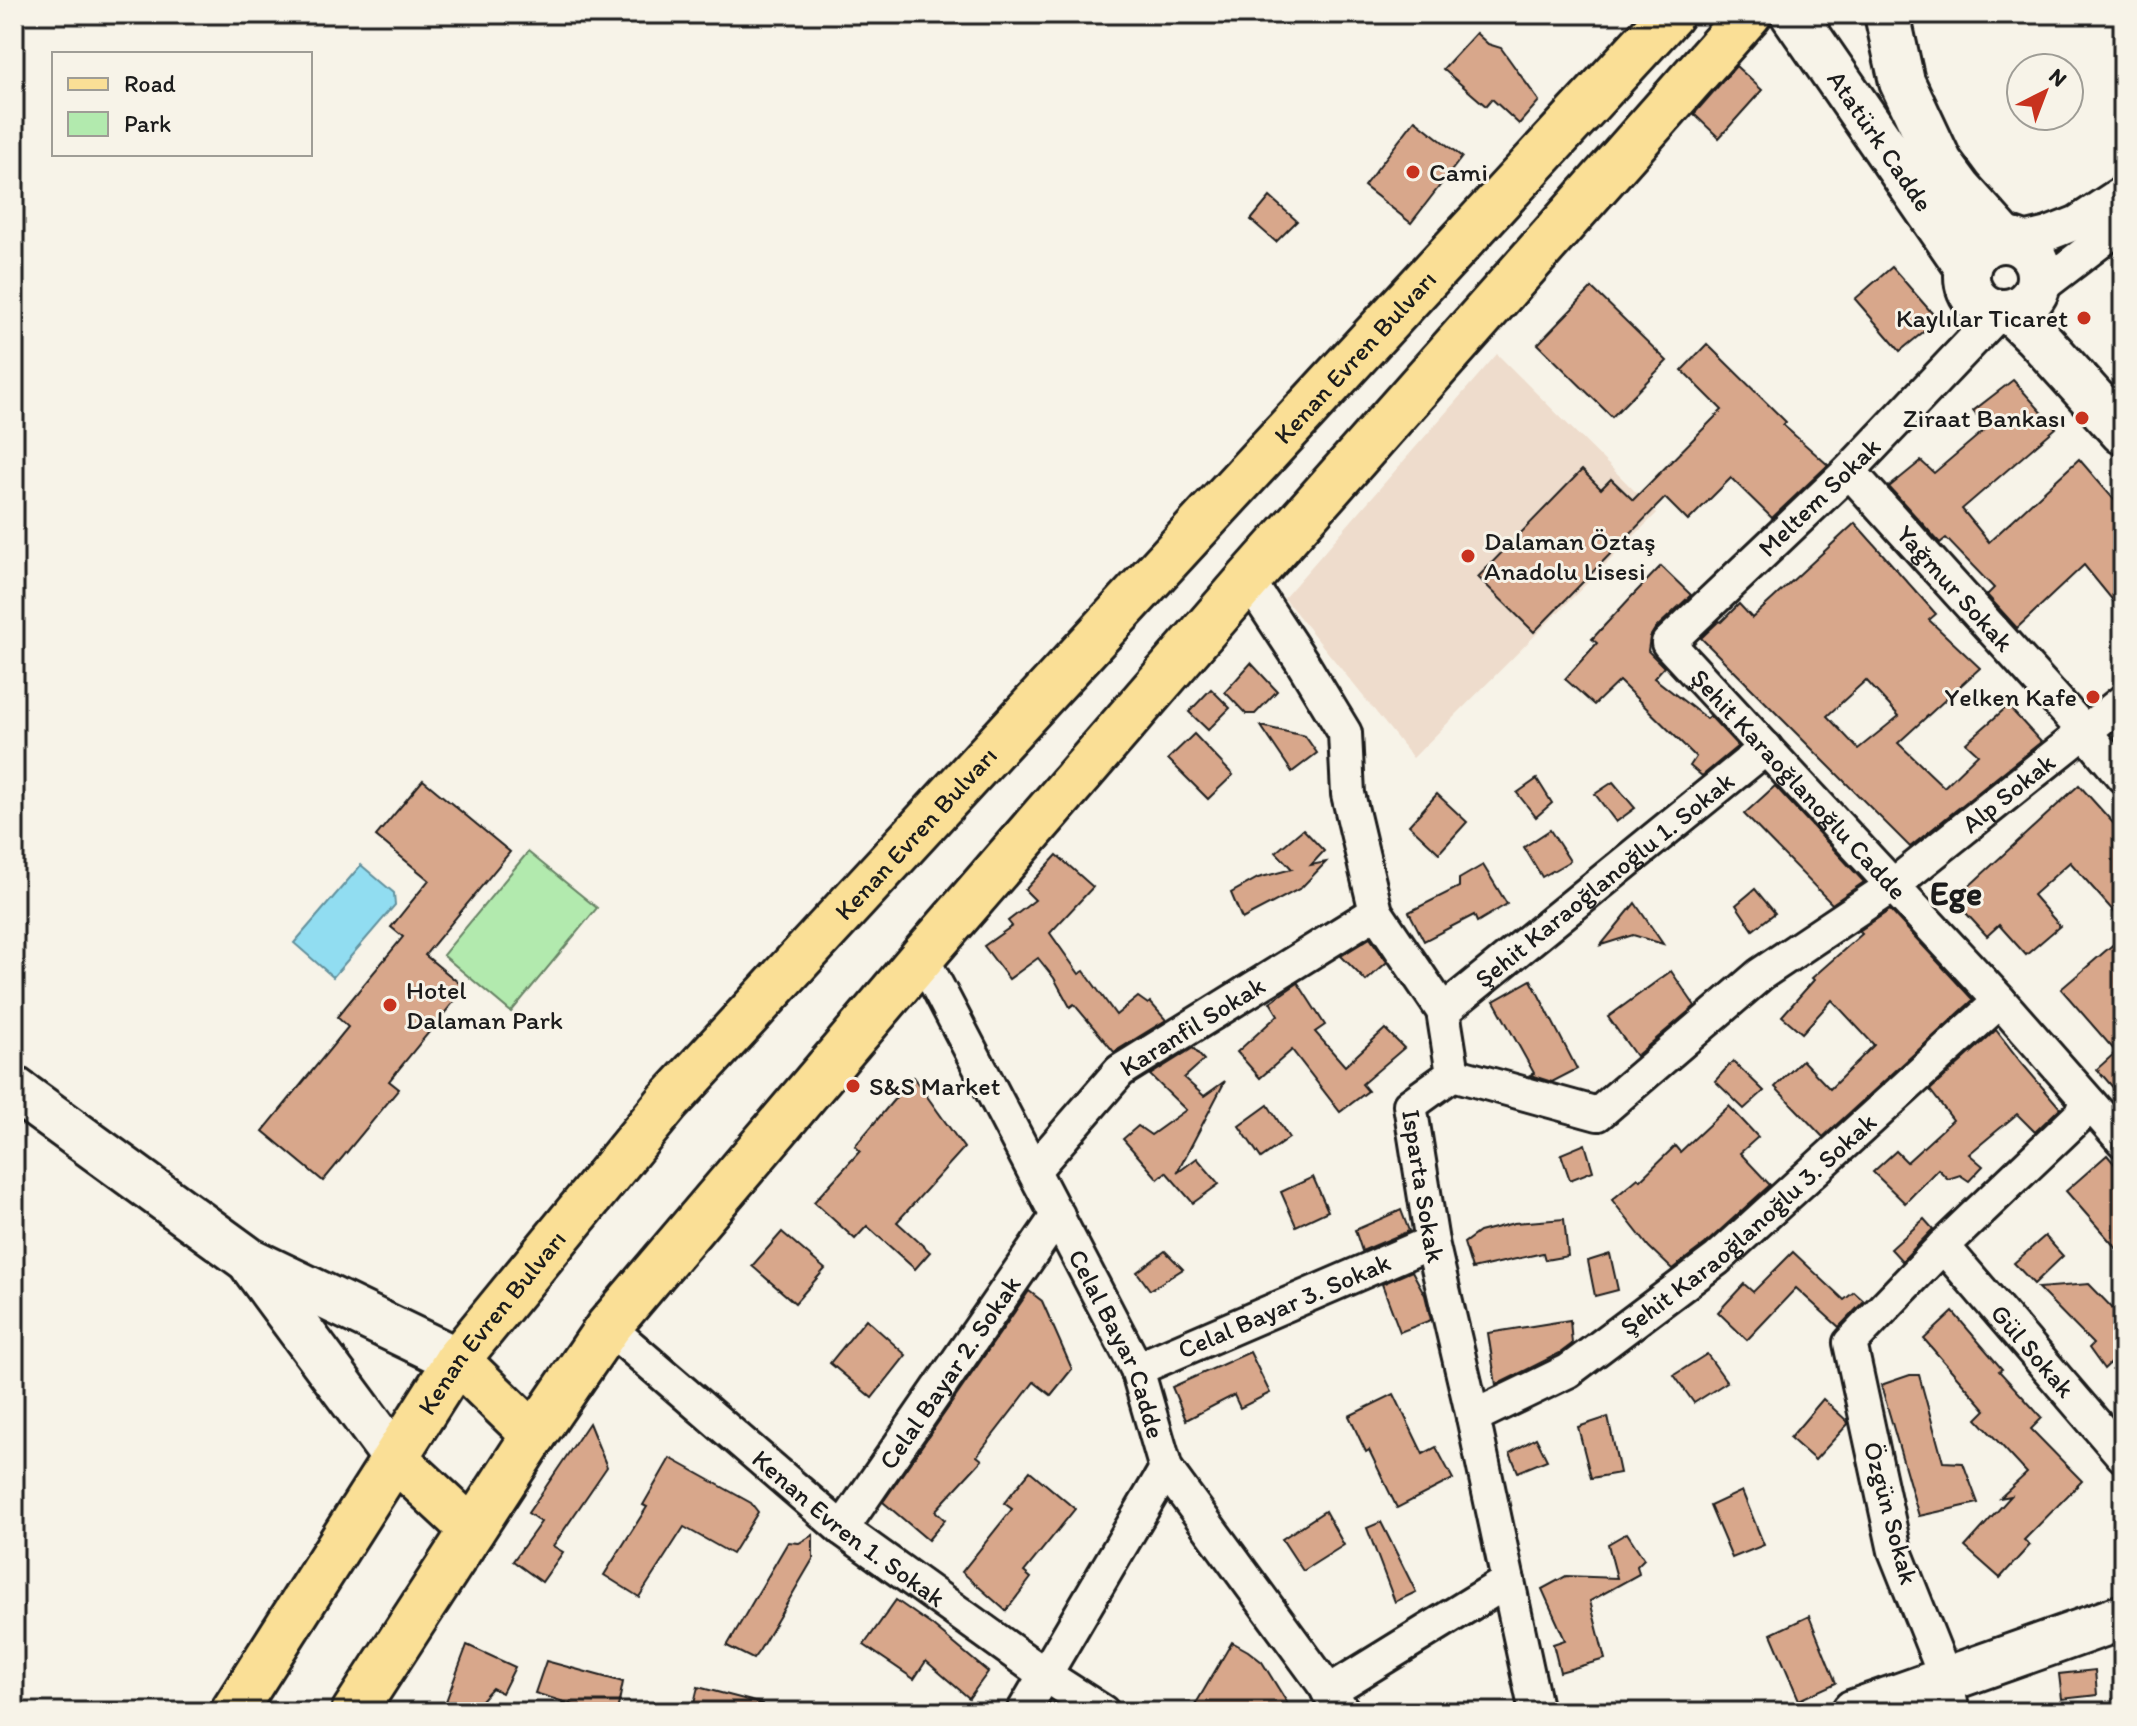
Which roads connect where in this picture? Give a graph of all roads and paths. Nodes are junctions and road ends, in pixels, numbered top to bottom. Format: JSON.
{"nodes":[{"id":1,"x":1671,"y":14,"type":"edge"},
{"id":2,"x":1749,"y":14,"type":"edge"},
{"id":3,"x":1793,"y":14,"type":"edge"},
{"id":4,"x":1887,"y":14,"type":"edge"},
{"id":5,"x":2123,"y":192,"type":"edge"},
{"id":6,"x":2123,"y":224,"type":"edge"},
{"id":7,"x":2009,"y":241,"type":"junction"},
{"id":8,"x":1968,"y":268,"type":"junction"},
{"id":9,"x":2016,"y":305,"type":"junction"},
{"id":10,"x":2123,"y":432,"type":"edge"},
{"id":11,"x":1849,"y":471,"type":"junction"},
{"id":12,"x":1248,"y":580,"type":"junction"},
{"id":13,"x":1668,"y":643,"type":"joint"},
{"id":14,"x":2123,"y":701,"type":"edge"},
{"id":15,"x":2085,"y":732,"type":"junction"},
{"id":16,"x":1766,"y":748,"type":"junction"},
{"id":17,"x":2123,"y":777,"type":"edge"},
{"id":18,"x":1892,"y":886,"type":"junction"},
{"id":19,"x":1376,"y":912,"type":"junction"},
{"id":20,"x":922,"y":957,"type":"junction"},
{"id":21,"x":2000,"y":1001,"type":"junction"},
{"id":22,"x":1443,"y":1011,"type":"junction"},
{"id":23,"x":1453,"y":1074,"type":"junction"},
{"id":24,"x":14,"y":1089,"type":"edge"},
{"id":25,"x":2091,"y":1105,"type":"junction"},
{"id":26,"x":2123,"y":1141,"type":"edge"},
{"id":27,"x":1034,"y":1170,"type":"junction"},
{"id":28,"x":1058,"y":1215,"type":"junction"},
{"id":29,"x":1432,"y":1242,"type":"junction"},
{"id":30,"x":1943,"y":1246,"type":"junction"},
{"id":31,"x":249,"y":1260,"type":"junction"},
{"id":32,"x":608,"y":1327,"type":"junction"},
{"id":33,"x":457,"y":1360,"type":"junction"},
{"id":34,"x":1137,"y":1369,"type":"junction"},
{"id":35,"x":1473,"y":1417,"type":"junction"},
{"id":36,"x":534,"y":1435,"type":"junction"},
{"id":37,"x":2123,"y":1456,"type":"edge"},
{"id":38,"x":395,"y":1458,"type":"junction"},
{"id":39,"x":1166,"y":1469,"type":"junction"},
{"id":40,"x":842,"y":1529,"type":"junction"},
{"id":41,"x":472,"y":1530,"type":"junction"},
{"id":42,"x":1508,"y":1581,"type":"junction"},
{"id":43,"x":2123,"y":1617,"type":"edge"},
{"id":44,"x":1044,"y":1674,"type":"junction"},
{"id":45,"x":1949,"y":1696,"type":"edge"},
{"id":46,"x":1336,"y":1702,"type":"edge"},
{"id":47,"x":233,"y":1712,"type":"edge"},
{"id":48,"x":354,"y":1712,"type":"edge"},
{"id":49,"x":1023,"y":1712,"type":"edge"},
{"id":50,"x":1103,"y":1712,"type":"edge"},
{"id":51,"x":1536,"y":1712,"type":"edge"},
{"id":52,"x":1854,"y":1712,"type":"edge"}],
"edges":[{"from":1,"to":33,"type":"main road","name":"Kenan Evren Bulvarı"},
{"from":2,"to":12,"type":"main road"},
{"from":3,"to":8,"type":"street","name":"Atatürk Cadde"},
{"from":4,"to":7,"type":"street","name":"Atatürk Cadde"},
{"from":5,"to":7,"type":"street"},
{"from":6,"to":9,"type":"street","name":"Meltem Sokak"},
{"from":7,"to":8,"type":"street"},
{"from":7,"to":9,"type":"street"},
{"from":8,"to":9,"type":"street"},
{"from":9,"to":10,"type":"street"},
{"from":9,"to":11,"type":"street","name":"Meltem Sokak"},
{"from":11,"to":13,"type":"street","name":"Meltem Sokak"},
{"from":11,"to":15,"type":"street","name":"Yağmur Sokak"},
{"from":12,"to":19,"type":"street"},
{"from":12,"to":20,"type":"main road"},
{"from":13,"to":16,"type":"street","name":"Şehit Karaoğlanoğlu Cadde"},
{"from":14,"to":15,"type":"street","name":"Alp Sokak"},
{"from":15,"to":17,"type":"street","name":"Yağmur Sokak"},
{"from":15,"to":18,"type":"street","name":"Alp Sokak"},
{"from":16,"to":18,"type":"street","name":"Şehit Karaoğlanoğlu Cadde"},
{"from":16,"to":22,"type":"street","name":"Şehit Karaoğlanoğlu 1. Sokak"},
{"from":18,"to":21,"type":"street","name":"Şehit Karaoğlanoğlu Cadde"},
{"from":18,"to":23,"type":"street","name":"Alp Sokak"},
{"from":19,"to":22,"type":"street"},
{"from":19,"to":27,"type":"street","name":"Karanfil Sokak"},
{"from":20,"to":27,"type":"street","name":"Celal Bayar Cadde"},
{"from":20,"to":32,"type":"main road"},
{"from":21,"to":25,"type":"street","name":"Şehit Karaoğlanoğlu Cadde"},
{"from":21,"to":35,"type":"street","name":"Şehit Karaoğlanoğlu 3. Sokak"},
{"from":22,"to":23,"type":"street"},
{"from":23,"to":29,"type":"street","name":"Isparta Sokak"},
{"from":24,"to":31,"type":"street"},
{"from":25,"to":26,"type":"street","name":"Şehit Karaoğlanoğlu Cadde"},
{"from":25,"to":30,"type":"street"},
{"from":27,"to":28,"type":"street","name":"Celal Bayar Cadde"},
{"from":28,"to":34,"type":"street","name":"Celal Bayar Cadde"},
{"from":28,"to":40,"type":"street","name":"Celal Bayar 2. Sokak"},
{"from":29,"to":34,"type":"street","name":"Celal Bayar 3. Sokak"},
{"from":29,"to":35,"type":"street","name":"Isparta Sokak"},
{"from":30,"to":37,"type":"street","name":"Gül Sokak"},
{"from":30,"to":45,"type":"street","name":"Özgün Sokak"},
{"from":31,"to":33,"type":"street"},
{"from":31,"to":38,"type":"street"},
{"from":32,"to":36,"type":"main road"},
{"from":32,"to":40,"type":"street","name":"Kenan Evren 1. Sokak"},
{"from":33,"to":36,"type":"main road"},
{"from":33,"to":38,"type":"main road","name":"Kenan Evren Bulvarı"},
{"from":34,"to":39,"type":"street","name":"Celal Bayar Cadde"},
{"from":35,"to":42,"type":"street","name":"Isparta Sokak"},
{"from":36,"to":41,"type":"main road"},
{"from":38,"to":41,"type":"main road"},
{"from":38,"to":47,"type":"main road","name":"Kenan Evren Bulvarı"},
{"from":39,"to":44,"type":"street"},
{"from":39,"to":46,"type":"street","name":"Celal Bayar Cadde"},
{"from":40,"to":44,"type":"street","name":"Kenan Evren 1. Sokak"},
{"from":41,"to":48,"type":"main road"},
{"from":42,"to":46,"type":"street"},
{"from":42,"to":51,"type":"street","name":"Isparta Sokak"},
{"from":43,"to":45,"type":"street"},
{"from":44,"to":49,"type":"street"},
{"from":44,"to":50,"type":"street","name":"Kenan Evren 1. Sokak"},
{"from":45,"to":52,"type":"street"}]}
